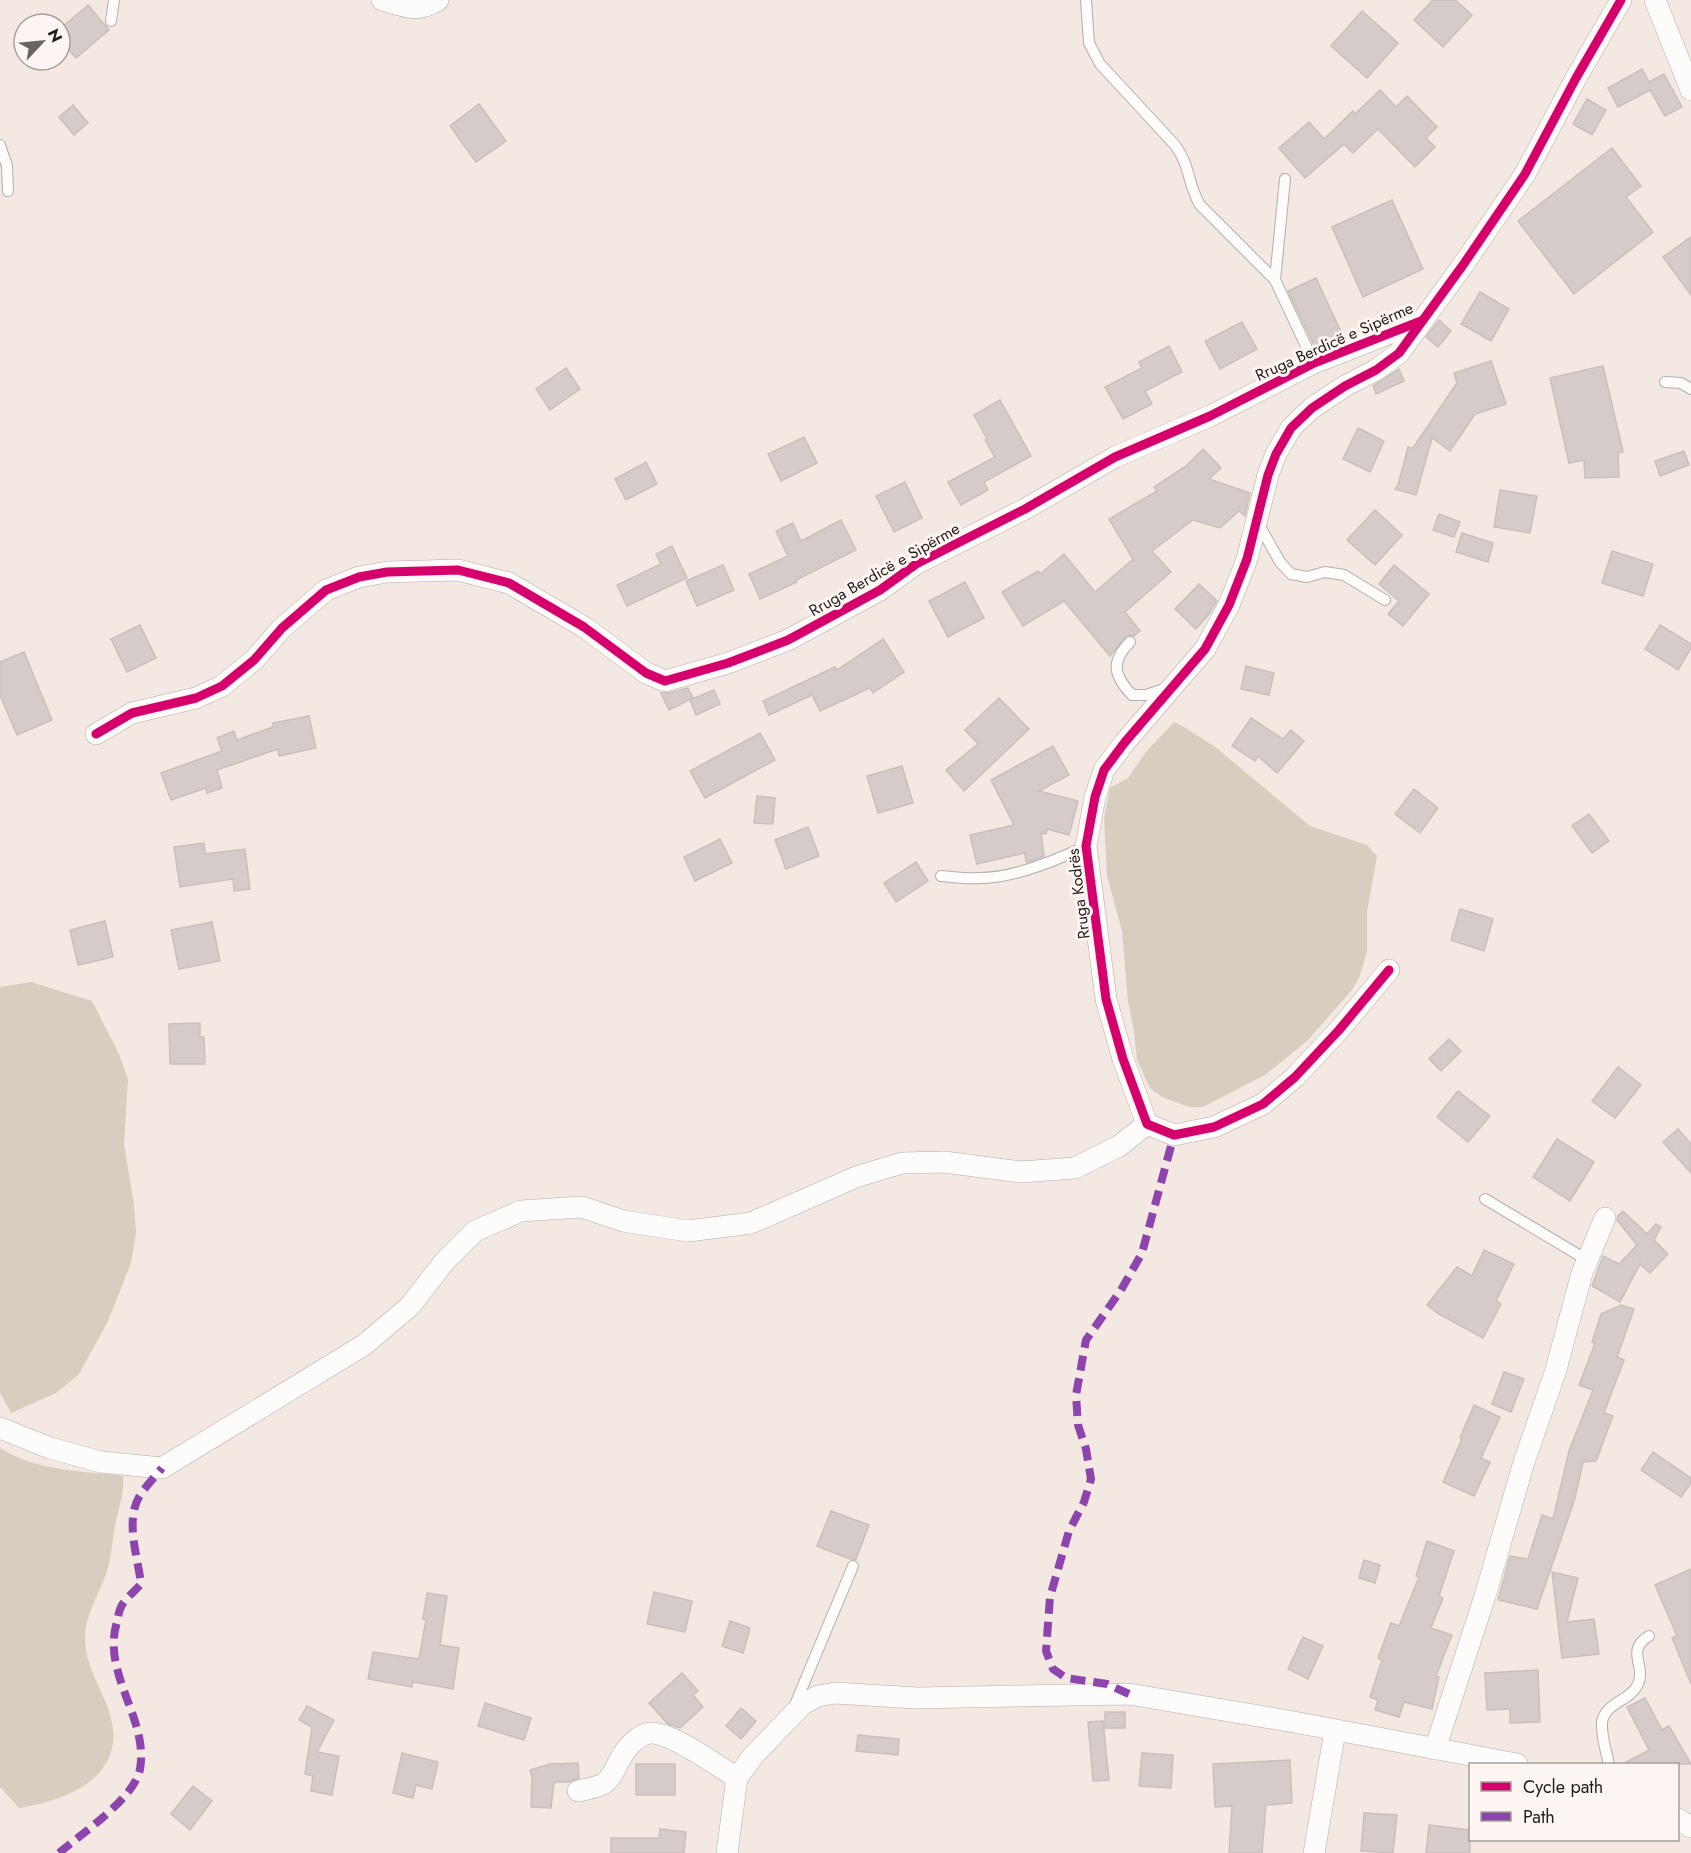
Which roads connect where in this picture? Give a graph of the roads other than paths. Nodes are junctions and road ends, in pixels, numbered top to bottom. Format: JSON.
{"nodes":[{"id":1,"x":114,"y":0,"type":"edge"},
{"id":2,"x":382,"y":0,"type":"edge"},
{"id":3,"x":438,"y":0,"type":"edge"},
{"id":4,"x":1086,"y":0,"type":"edge"},
{"id":5,"x":1621,"y":0,"type":"edge"},
{"id":6,"x":1655,"y":0,"type":"edge"},
{"id":7,"x":111,"y":21,"type":"dead end"},
{"id":8,"x":1691,"y":90,"type":"edge"},
{"id":9,"x":0,"y":145,"type":"edge"},
{"id":10,"x":1285,"y":179,"type":"dead end"},
{"id":11,"x":8,"y":191,"type":"dead end"},
{"id":12,"x":1275,"y":280,"type":"junction"},
{"id":13,"x":1421,"y":321,"type":"junction"},
{"id":14,"x":1314,"y":363,"type":"junction"},
{"id":15,"x":1665,"y":382,"type":"dead end"},
{"id":16,"x":1691,"y":389,"type":"edge"},
{"id":17,"x":1256,"y":520,"type":"junction"},
{"id":18,"x":1385,"y":600,"type":"dead end"},
{"id":19,"x":1130,"y":642,"type":"dead end"},
{"id":20,"x":1175,"y":685,"type":"junction"},
{"id":21,"x":96,"y":734,"type":"dead end"},
{"id":22,"x":1086,"y":846,"type":"junction"},
{"id":23,"x":941,"y":876,"type":"dead end"},
{"id":24,"x":1389,"y":970,"type":"dead end"},
{"id":25,"x":1147,"y":1124,"type":"junction"},
{"id":26,"x":1485,"y":1199,"type":"dead end"},
{"id":27,"x":1605,"y":1218,"type":"dead end"},
{"id":28,"x":1587,"y":1260,"type":"junction"},
{"id":29,"x":0,"y":1428,"type":"edge"},
{"id":30,"x":853,"y":1566,"type":"dead end"},
{"id":31,"x":1649,"y":1636,"type":"dead end"},
{"id":32,"x":790,"y":1718,"type":"junction"},
{"id":33,"x":1335,"y":1731,"type":"junction"},
{"id":34,"x":1435,"y":1749,"type":"junction"},
{"id":35,"x":1512,"y":1763,"type":"edge"},
{"id":36,"x":1609,"y":1763,"type":"edge"},
{"id":37,"x":737,"y":1778,"type":"junction"},
{"id":38,"x":578,"y":1791,"type":"dead end"},
{"id":39,"x":727,"y":1853,"type":"edge"},
{"id":40,"x":1314,"y":1853,"type":"edge"}],
"edges":[{"from":1,"to":7,"type":"lane"},
{"from":2,"to":3,"type":"street"},
{"from":4,"to":12,"type":"lane"},
{"from":5,"to":13,"type":"street","name":"Rruga Berdicë e Sipërme"},
{"from":6,"to":8,"type":"street"},
{"from":9,"to":11,"type":"lane"},
{"from":10,"to":12,"type":"lane"},
{"from":12,"to":14,"type":"lane"},
{"from":13,"to":14,"type":"street","name":"Rruga Berdicë e Sipërme"},
{"from":13,"to":17,"type":"street","name":"Rruga Kodrës"},
{"from":14,"to":21,"type":"street","name":"Rruga Berdicë e Sipërme"},
{"from":15,"to":16,"type":"lane"},
{"from":17,"to":18,"type":"lane"},
{"from":17,"to":20,"type":"street","name":"Rruga Kodrës"},
{"from":19,"to":20,"type":"lane"},
{"from":20,"to":22,"type":"street","name":"Rruga Kodrës"},
{"from":22,"to":23,"type":"lane"},
{"from":22,"to":25,"type":"street","name":"Rruga Kodrës"},
{"from":24,"to":25,"type":"street"},
{"from":25,"to":29,"type":"street"},
{"from":26,"to":28,"type":"lane"},
{"from":27,"to":28,"type":"street"},
{"from":28,"to":34,"type":"street"},
{"from":30,"to":32,"type":"lane"},
{"from":31,"to":36,"type":"lane"},
{"from":32,"to":33,"type":"street"},
{"from":32,"to":37,"type":"street"},
{"from":33,"to":34,"type":"street"},
{"from":33,"to":40,"type":"street"},
{"from":34,"to":35,"type":"street"},
{"from":37,"to":38,"type":"street"},
{"from":37,"to":39,"type":"street"}]}
